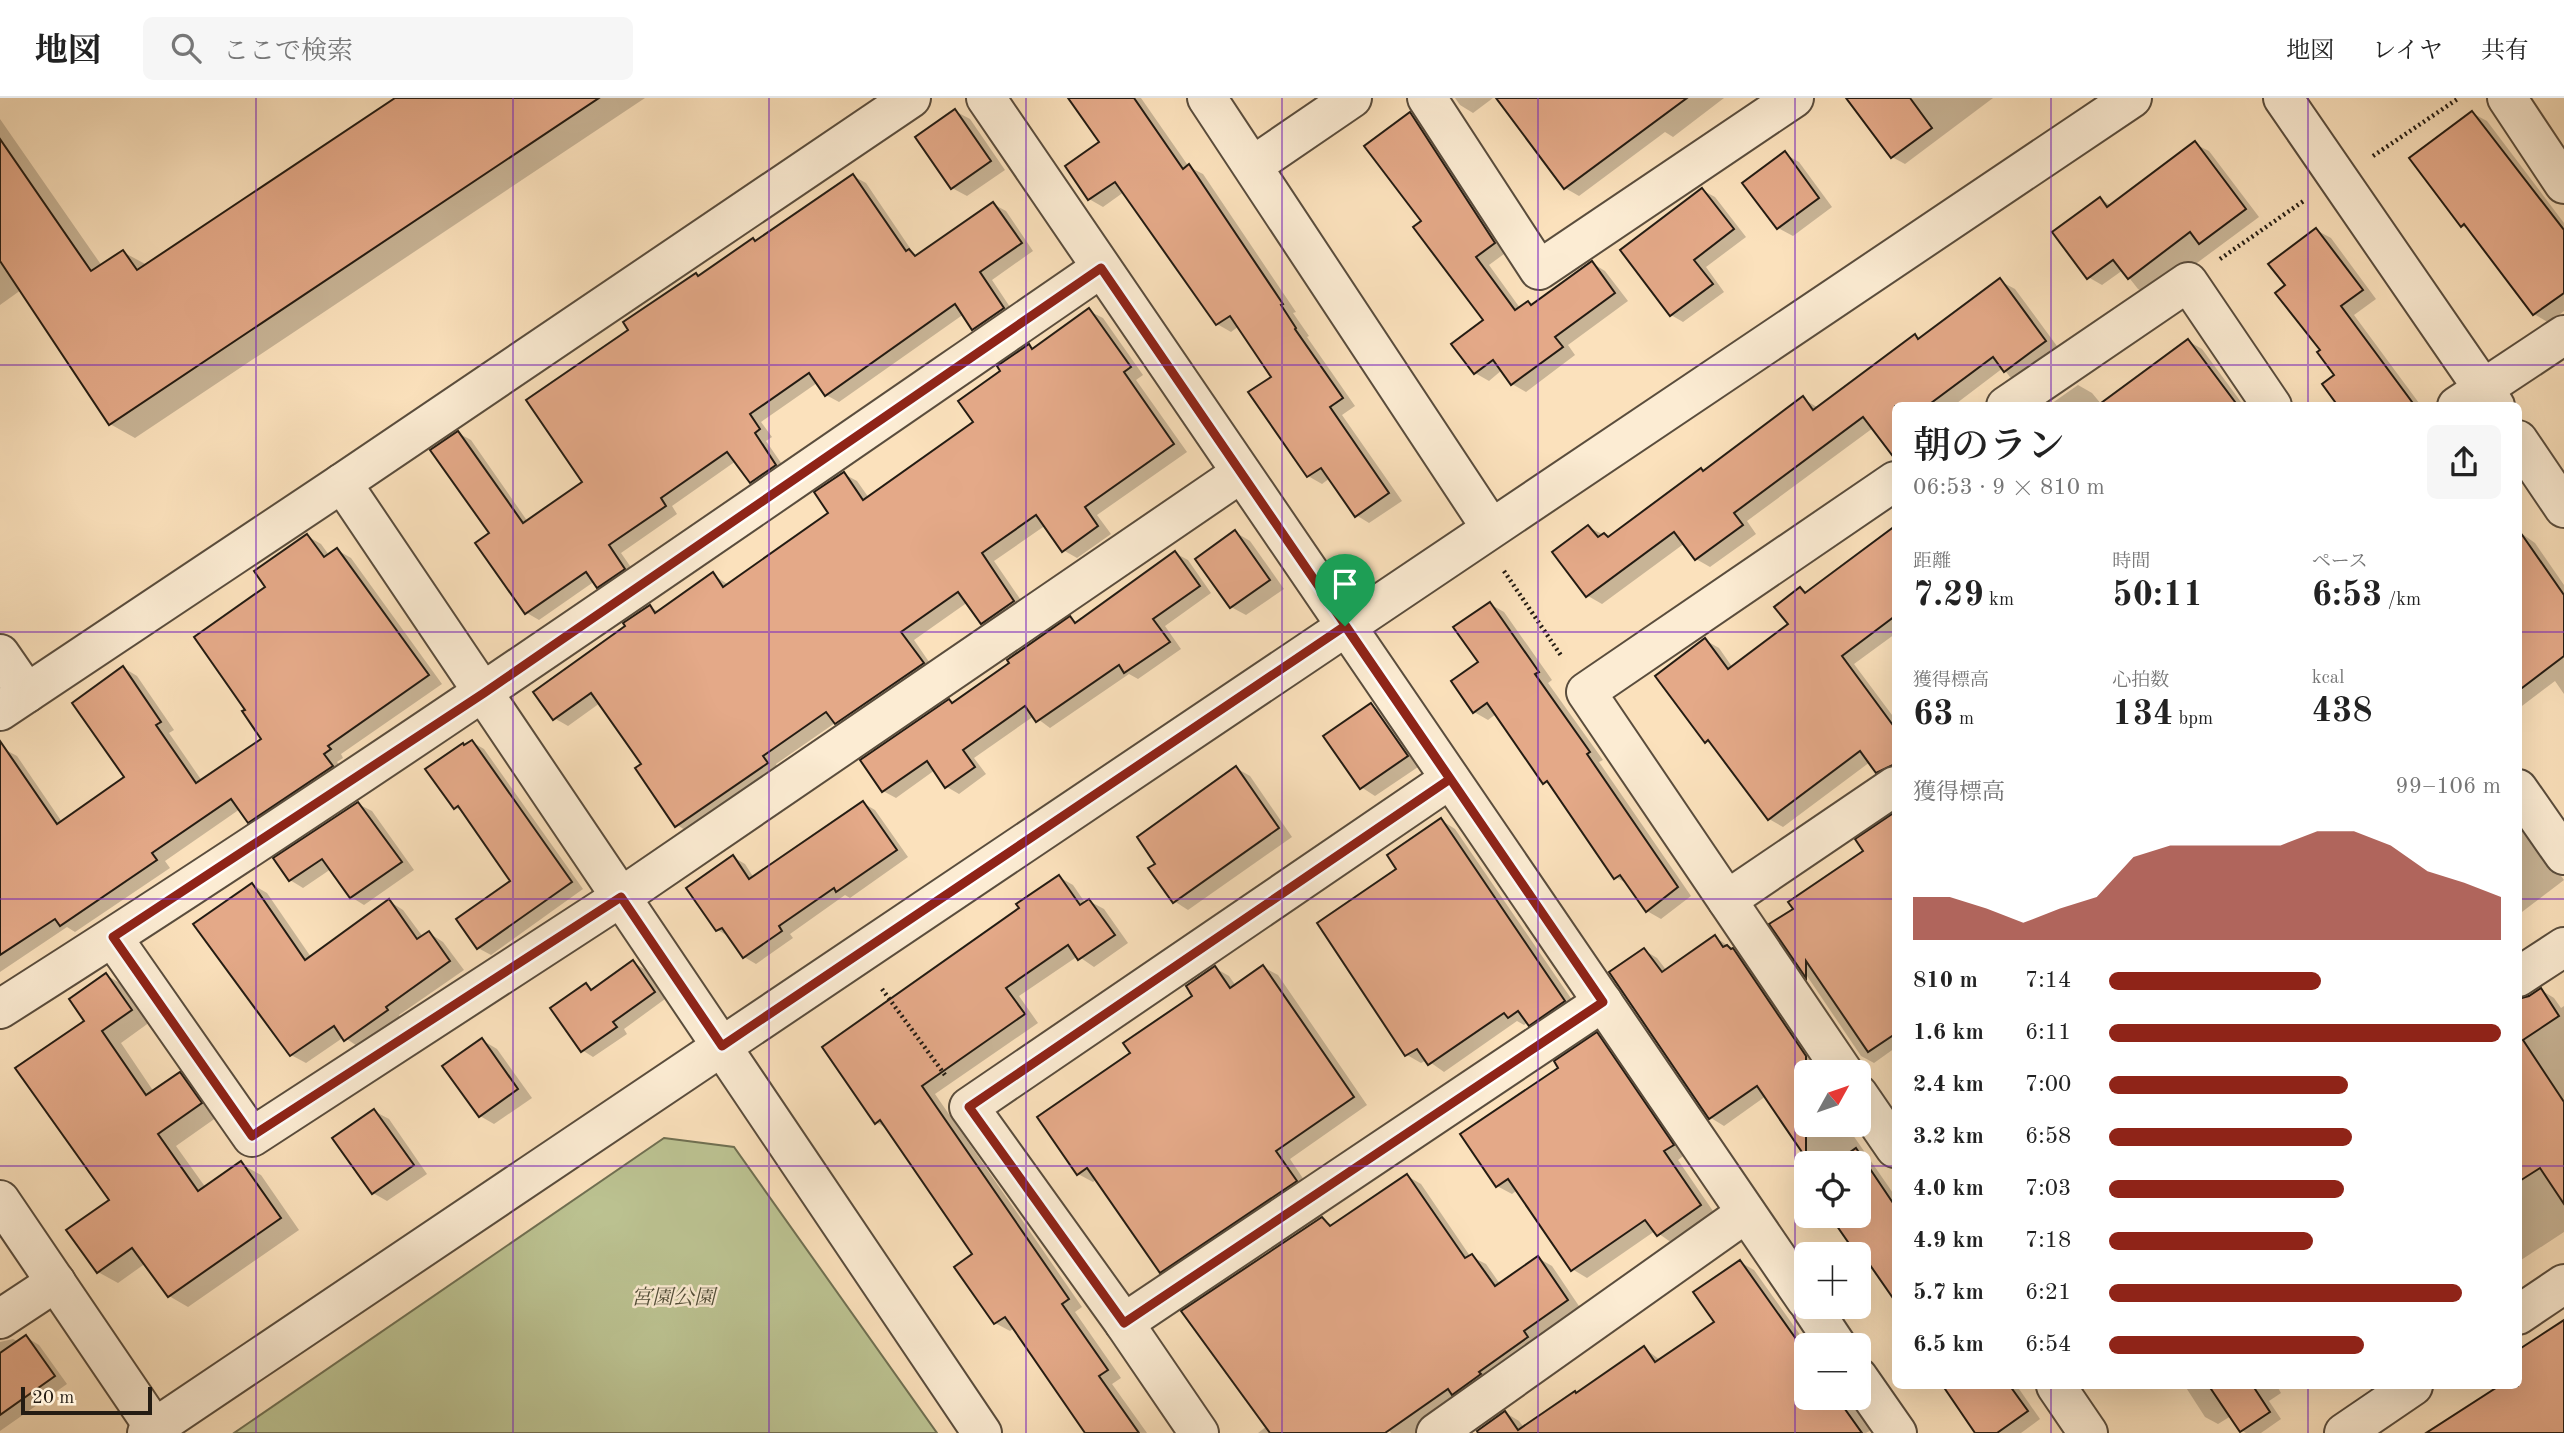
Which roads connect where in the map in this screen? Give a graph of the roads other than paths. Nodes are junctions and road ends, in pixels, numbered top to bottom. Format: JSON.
{"nodes":[{"id":1,"x":911,"y":98,"type":"edge"},
{"id":2,"x":986,"y":98,"type":"edge"},
{"id":3,"x":1207,"y":98,"type":"edge"},
{"id":4,"x":1352,"y":98,"type":"edge"},
{"id":5,"x":1427,"y":98,"type":"edge"},
{"id":6,"x":1794,"y":98,"type":"edge"},
{"id":7,"x":2132,"y":98,"type":"edge"},
{"id":8,"x":2283,"y":98,"type":"edge"},
{"id":9,"x":2507,"y":98,"type":"edge"},
{"id":10,"x":1254,"y":165,"type":"junction"},
{"id":11,"x":2564,"y":184,"type":"edge"},
{"id":12,"x":1101,"y":268,"type":"junction"},
{"id":13,"x":2564,"y":335,"type":"edge"},
{"id":14,"x":2479,"y":400,"type":"edge"},
{"id":15,"x":2012,"y":402,"type":"edge"},
{"id":16,"x":2269,"y":402,"type":"edge"},
{"id":17,"x":2522,"y":446,"type":"edge"},
{"id":18,"x":1241,"y":473,"type":"junction"},
{"id":19,"x":342,"y":483,"type":"junction"},
{"id":20,"x":1892,"y":483,"type":"edge"},
{"id":21,"x":2564,"y":508,"type":"edge"},
{"id":22,"x":1495,"y":546,"type":"junction"},
{"id":23,"x":1345,"y":626,"type":"junction"},
{"id":24,"x":0,"y":654,"type":"edge"},
{"id":25,"x":484,"y":693,"type":"junction"},
{"id":26,"x":14,"y":702,"type":"edge"},
{"id":27,"x":1450,"y":779,"type":"junction"},
{"id":28,"x":1892,"y":788,"type":"edge"},
{"id":29,"x":2522,"y":795,"type":"edge"},
{"id":30,"x":2564,"y":855,"type":"edge"},
{"id":31,"x":621,"y":897,"type":"junction"},
{"id":32,"x":1727,"y":900,"type":"junction"},
{"id":33,"x":113,"y":937,"type":"junction"},
{"id":34,"x":2564,"y":947,"type":"edge"},
{"id":35,"x":2522,"y":974,"type":"edge"},
{"id":36,"x":1603,"y":1002,"type":"junction"},
{"id":37,"x":0,"y":1009,"type":"edge"},
{"id":38,"x":722,"y":1046,"type":"junction"},
{"id":39,"x":1835,"y":1060,"type":"edge"},
{"id":40,"x":1874,"y":1097,"type":"edge"},
{"id":41,"x":1892,"y":1141,"type":"edge"},
{"id":42,"x":0,"y":1199,"type":"edge"},
{"id":43,"x":1746,"y":1213,"type":"junction"},
{"id":44,"x":56,"y":1282,"type":"junction"},
{"id":45,"x":1794,"y":1283,"type":"edge"},
{"id":46,"x":2564,"y":1284,"type":"edge"},
{"id":47,"x":2522,"y":1312,"type":"edge"},
{"id":48,"x":0,"y":1319,"type":"edge"},
{"id":49,"x":1124,"y":1323,"type":"junction"},
{"id":50,"x":2058,"y":1389,"type":"edge"},
{"id":51,"x":2409,"y":1389,"type":"edge"},
{"id":52,"x":1871,"y":1396,"type":"edge"},
{"id":53,"x":153,"y":1431,"type":"edge"},
{"id":54,"x":982,"y":1433,"type":"edge"},
{"id":55,"x":1199,"y":1433,"type":"edge"},
{"id":56,"x":1436,"y":1433,"type":"edge"},
{"id":57,"x":1897,"y":1433,"type":"edge"},
{"id":58,"x":2088,"y":1433,"type":"edge"},
{"id":59,"x":2344,"y":1433,"type":"edge"}],
"edges":[{"from":1,"to":19,"type":"street"},
{"from":2,"to":12,"type":"street"},
{"from":3,"to":10,"type":"street"},
{"from":4,"to":10,"type":"street"},
{"from":5,"to":6,"type":"street"},
{"from":7,"to":22,"type":"street"},
{"from":8,"to":14,"type":"street"},
{"from":9,"to":11,"type":"street"},
{"from":10,"to":22,"type":"street"},
{"from":12,"to":18,"type":"street"},
{"from":12,"to":25,"type":"street"},
{"from":13,"to":14,"type":"street"},
{"from":15,"to":16,"type":"street"},
{"from":17,"to":21,"type":"street"},
{"from":18,"to":23,"type":"street"},
{"from":18,"to":31,"type":"street"},
{"from":19,"to":25,"type":"street"},
{"from":19,"to":26,"type":"street"},
{"from":20,"to":32,"type":"street"},
{"from":22,"to":23,"type":"street"},
{"from":23,"to":27,"type":"street"},
{"from":23,"to":38,"type":"street"},
{"from":24,"to":26,"type":"street"},
{"from":25,"to":31,"type":"street"},
{"from":25,"to":33,"type":"street"},
{"from":27,"to":36,"type":"street"},
{"from":27,"to":49,"type":"street"},
{"from":28,"to":32,"type":"street"},
{"from":29,"to":30,"type":"street"},
{"from":31,"to":33,"type":"street"},
{"from":31,"to":38,"type":"street"},
{"from":32,"to":39,"type":"street"},
{"from":33,"to":37,"type":"street"},
{"from":34,"to":35,"type":"street"},
{"from":36,"to":43,"type":"street"},
{"from":36,"to":49,"type":"street"},
{"from":38,"to":53,"type":"street"},
{"from":38,"to":54,"type":"street"},
{"from":40,"to":41,"type":"street"},
{"from":42,"to":44,"type":"street"},
{"from":43,"to":45,"type":"street"},
{"from":43,"to":56,"type":"street"},
{"from":44,"to":48,"type":"street"},
{"from":44,"to":53,"type":"street"},
{"from":46,"to":47,"type":"street"},
{"from":49,"to":55,"type":"street"},
{"from":50,"to":58,"type":"street"},
{"from":51,"to":59,"type":"street"},
{"from":52,"to":57,"type":"street"}]}
